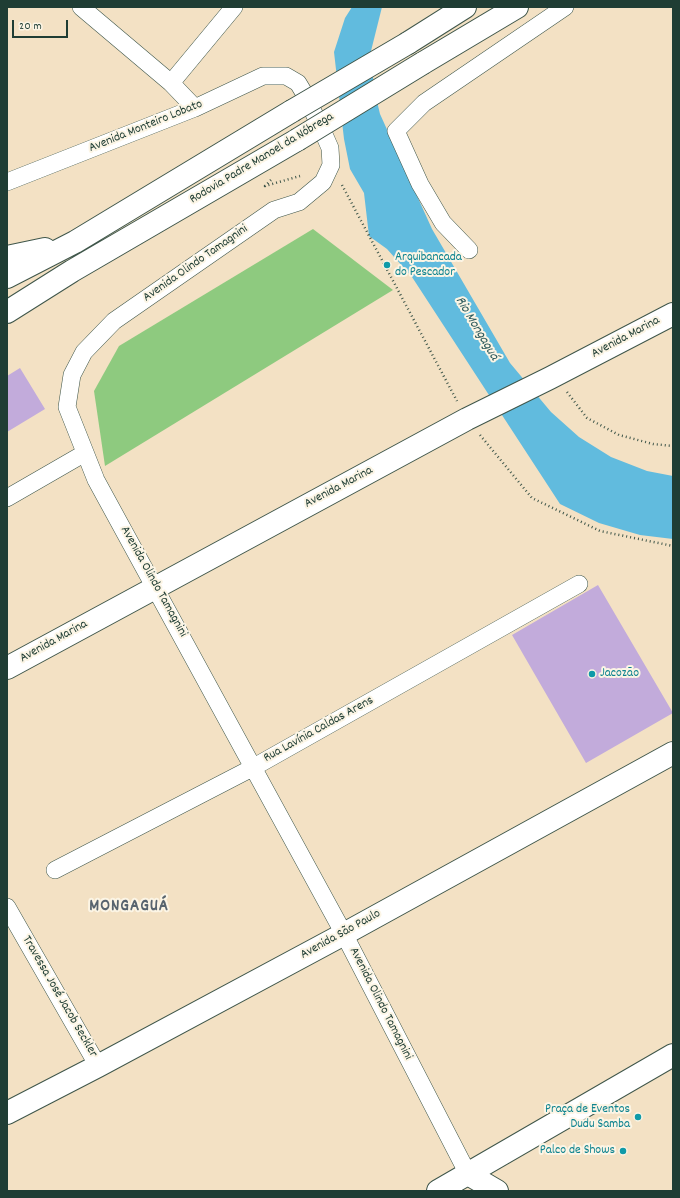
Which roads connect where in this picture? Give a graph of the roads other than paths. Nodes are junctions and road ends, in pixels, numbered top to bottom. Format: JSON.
{"nodes":[{"id":1,"x":81,"y":7,"type":"edge"},
{"id":2,"x":234,"y":7,"type":"edge"},
{"id":3,"x":465,"y":7,"type":"edge"},
{"id":4,"x":517,"y":7,"type":"edge"},
{"id":5,"x":565,"y":7,"type":"edge"},
{"id":6,"x":171,"y":83,"type":"junction"},
{"id":7,"x":195,"y":108,"type":"junction"},
{"id":8,"x":331,"y":165,"type":"joint"},
{"id":9,"x":7,"y":182,"type":"edge"},
{"id":10,"x":75,"y":242,"type":"junction"},
{"id":11,"x":469,"y":250,"type":"dead end"},
{"id":12,"x":7,"y":257,"type":"edge"},
{"id":13,"x":7,"y":277,"type":"edge"},
{"id":14,"x":7,"y":312,"type":"edge"},
{"id":15,"x":673,"y":314,"type":"edge"},
{"id":16,"x":85,"y":453,"type":"junction"},
{"id":17,"x":7,"y":498,"type":"edge"},
{"id":18,"x":579,"y":584,"type":"dead end"},
{"id":19,"x":156,"y":587,"type":"junction"},
{"id":20,"x":7,"y":668,"type":"edge"},
{"id":21,"x":673,"y":753,"type":"edge"},
{"id":22,"x":254,"y":767,"type":"junction"},
{"id":23,"x":55,"y":870,"type":"dead end"},
{"id":24,"x":7,"y":907,"type":"edge"},
{"id":25,"x":344,"y":934,"type":"junction"},
{"id":26,"x":673,"y":1055,"type":"edge"},
{"id":27,"x":98,"y":1066,"type":"junction"},
{"id":28,"x":7,"y":1113,"type":"edge"},
{"id":29,"x":468,"y":1174,"type":"junction"},
{"id":30,"x":438,"y":1191,"type":"edge"},
{"id":31,"x":497,"y":1191,"type":"edge"}],
"edges":[{"from":1,"to":6,"type":"street"},
{"from":2,"to":6,"type":"street"},
{"from":3,"to":10,"type":"main road","name":"Rodovia Padre Manoel da Nóbrega","bridge":true},
{"from":4,"to":14,"type":"main road","name":"Rodovia Padre Manoel da Nóbrega","bridge":true},
{"from":5,"to":11,"type":"street"},
{"from":6,"to":7,"type":"street"},
{"from":7,"to":8,"type":"street","name":"Avenida Monteiro Lobato"},
{"from":7,"to":9,"type":"street","name":"Avenida Monteiro Lobato"},
{"from":8,"to":16,"type":"street","name":"Avenida Olindo Tamagnini"},
{"from":10,"to":12,"type":"main road"},
{"from":10,"to":13,"type":"main road","name":"Rodovia Padre Manoel da Nóbrega"},
{"from":15,"to":19,"type":"main road","name":"Avenida Marina"},
{"from":16,"to":17,"type":"street"},
{"from":16,"to":19,"type":"street","name":"Avenida Olindo Tamagnini"},
{"from":18,"to":22,"type":"street","name":"Rua Lavínia Caldas Arens"},
{"from":19,"to":20,"type":"main road","name":"Avenida Marina"},
{"from":19,"to":22,"type":"street","name":"Avenida Olindo Tamagnini"},
{"from":21,"to":25,"type":"main road","name":"Avenida São Paulo"},
{"from":22,"to":23,"type":"street","name":"Rua Lavínia Caldas Arens"},
{"from":22,"to":25,"type":"street","name":"Avenida Olindo Tamagnini"},
{"from":24,"to":27,"type":"street","name":"Travessa José Jacob Seckler"},
{"from":25,"to":27,"type":"main road","name":"Avenida São Paulo"},
{"from":25,"to":29,"type":"street","name":"Avenida Olindo Tamagnini"},
{"from":26,"to":29,"type":"main road"},
{"from":27,"to":28,"type":"main road","name":"Avenida São Paulo"},
{"from":29,"to":30,"type":"main road"},
{"from":29,"to":31,"type":"main road"}]}
